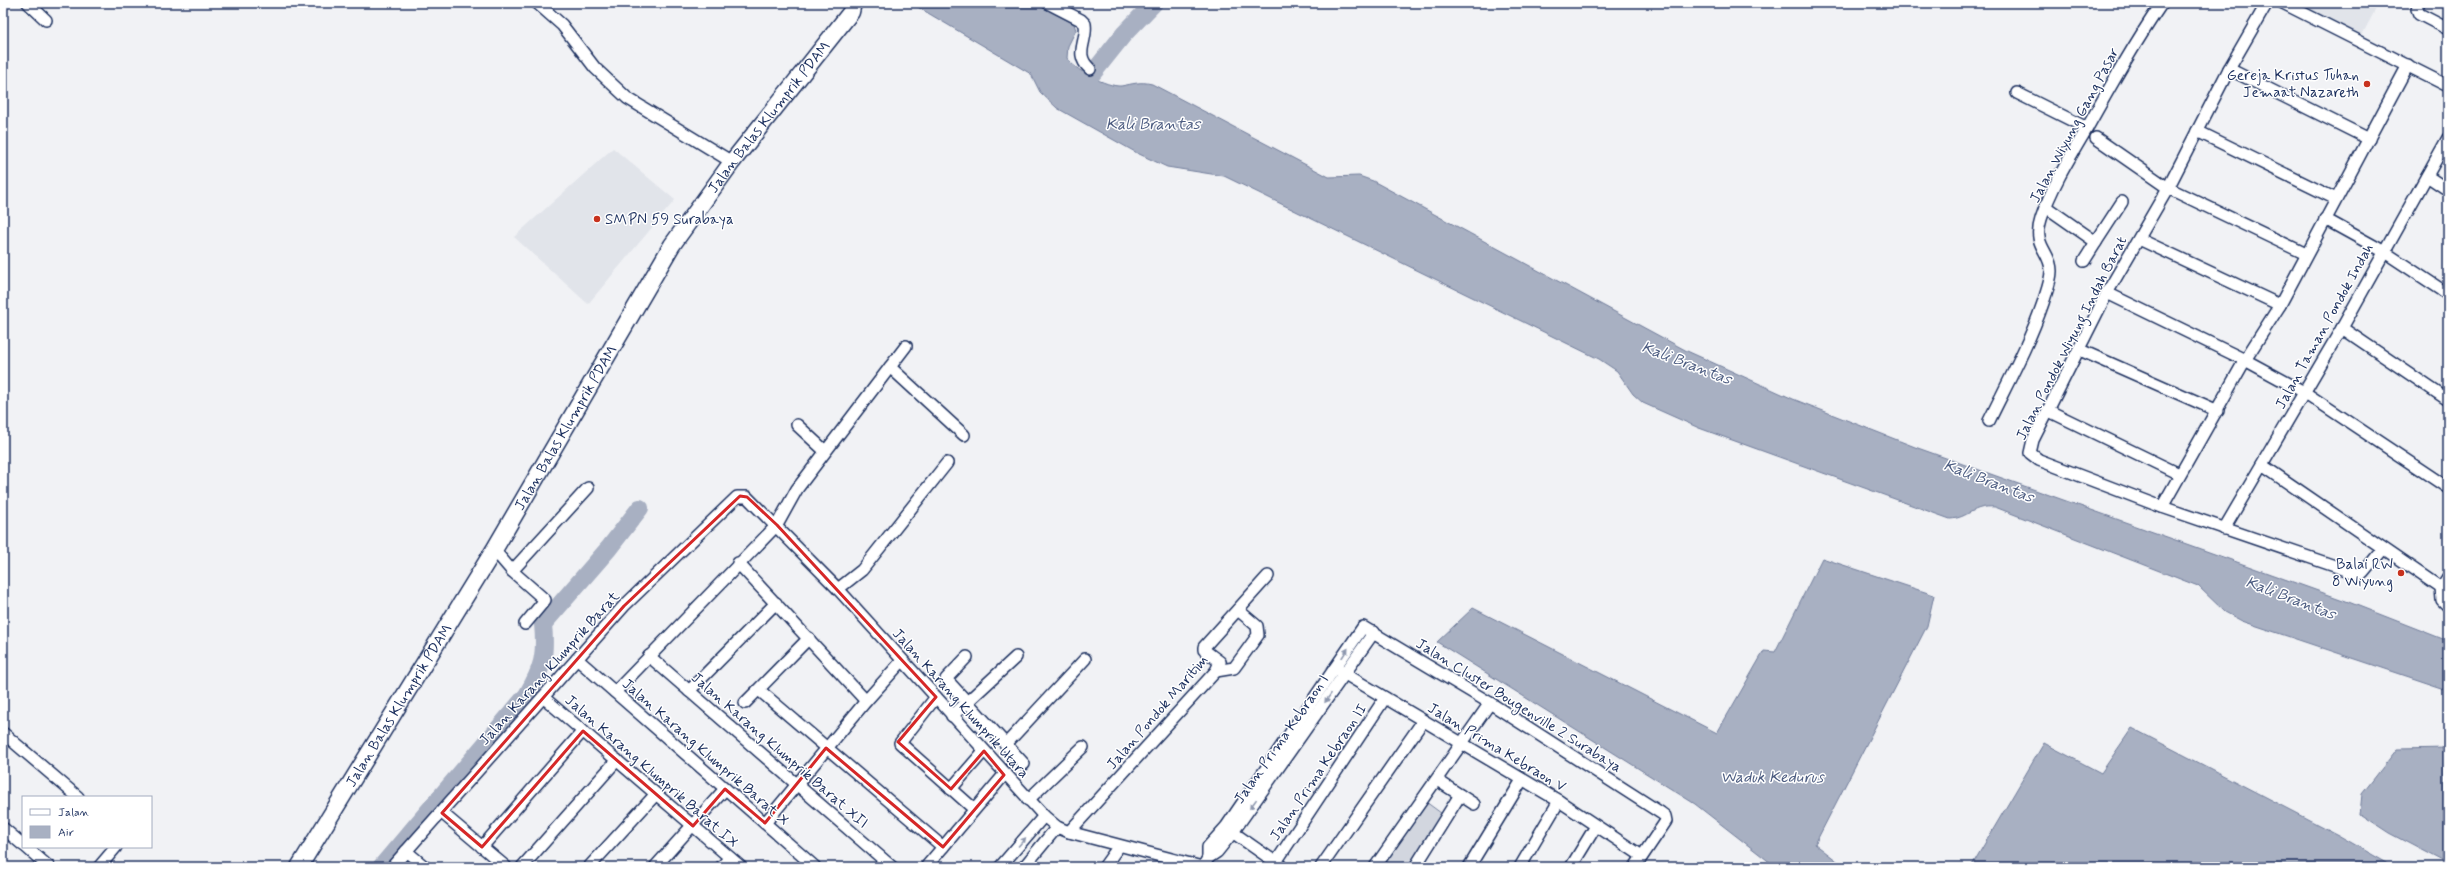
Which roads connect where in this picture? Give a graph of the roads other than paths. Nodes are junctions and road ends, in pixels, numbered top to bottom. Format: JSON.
{"nodes":[{"id":1,"x":28,"y":3,"type":"edge"},
{"id":2,"x":537,"y":3,"type":"edge"},
{"id":3,"x":853,"y":3,"type":"edge"},
{"id":4,"x":1048,"y":3,"type":"edge"},
{"id":5,"x":2162,"y":3,"type":"edge"},
{"id":6,"x":2267,"y":3,"type":"edge"},
{"id":7,"x":2284,"y":3,"type":"edge"},
{"id":8,"x":2419,"y":3,"type":"edge"},
{"id":9,"x":46,"y":20,"type":"dead end"},
{"id":10,"x":2448,"y":29,"type":"edge"},
{"id":11,"x":2408,"y":65,"type":"junction"},
{"id":12,"x":1090,"y":69,"type":"dead end"},
{"id":13,"x":2229,"y":69,"type":"junction"},
{"id":14,"x":2448,"y":86,"type":"edge"},
{"id":15,"x":2017,"y":93,"type":"dead end"},
{"id":16,"x":2087,"y":128,"type":"junction"},
{"id":17,"x":2197,"y":131,"type":"junction"},
{"id":18,"x":2096,"y":138,"type":"dead end"},
{"id":19,"x":2448,"y":138,"type":"edge"},
{"id":20,"x":2369,"y":139,"type":"junction"},
{"id":21,"x":732,"y":162,"type":"junction"},
{"id":22,"x":2427,"y":176,"type":"junction"},
{"id":23,"x":2168,"y":188,"type":"junction"},
{"id":24,"x":2448,"y":190,"type":"edge"},
{"id":25,"x":2336,"y":199,"type":"junction"},
{"id":26,"x":2122,"y":202,"type":"dead end"},
{"id":27,"x":2046,"y":207,"type":"junction"},
{"id":28,"x":2324,"y":219,"type":"junction"},
{"id":29,"x":2139,"y":238,"type":"junction"},
{"id":30,"x":2096,"y":242,"type":"junction"},
{"id":31,"x":2383,"y":251,"type":"junction"},
{"id":32,"x":2306,"y":254,"type":"junction"},
{"id":33,"x":2084,"y":261,"type":"dead end"},
{"id":34,"x":2107,"y":293,"type":"junction"},
{"id":35,"x":2448,"y":294,"type":"edge"},
{"id":36,"x":2280,"y":305,"type":"junction"},
{"id":37,"x":2342,"y":328,"type":"junction"},
{"id":38,"x":906,"y":346,"type":"dead end"},
{"id":39,"x":2080,"y":350,"type":"junction"},
{"id":40,"x":2245,"y":360,"type":"junction"},
{"id":41,"x":890,"y":367,"type":"junction"},
{"id":42,"x":2304,"y":392,"type":"junction"},
{"id":43,"x":2448,"y":400,"type":"edge"},
{"id":44,"x":2049,"y":411,"type":"junction"},
{"id":45,"x":2218,"y":411,"type":"junction"},
{"id":46,"x":1989,"y":421,"type":"dead end"},
{"id":47,"x":797,"y":425,"type":"dead end"},
{"id":48,"x":964,"y":435,"type":"dead end"},
{"id":49,"x":825,"y":451,"type":"junction"},
{"id":50,"x":947,"y":463,"type":"dead end"},
{"id":51,"x":2262,"y":465,"type":"junction"},
{"id":52,"x":2179,"y":474,"type":"junction"},
{"id":53,"x":588,"y":488,"type":"dead end"},
{"id":54,"x":2448,"y":488,"type":"edge"},
{"id":55,"x":736,"y":497,"type":"joint"},
{"id":56,"x":2162,"y":507,"type":"junction"},
{"id":57,"x":777,"y":525,"type":"junction"},
{"id":58,"x":2224,"y":529,"type":"junction"},
{"id":59,"x":2383,"y":549,"type":"junction"},
{"id":60,"x":494,"y":550,"type":"junction"},
{"id":61,"x":738,"y":563,"type":"junction"},
{"id":62,"x":512,"y":571,"type":"junction"},
{"id":63,"x":1268,"y":576,"type":"dead end"},
{"id":64,"x":2448,"y":577,"type":"edge"},
{"id":65,"x":841,"y":587,"type":"junction"},
{"id":66,"x":2441,"y":588,"type":"junction"},
{"id":67,"x":776,"y":603,"type":"junction"},
{"id":68,"x":2448,"y":606,"type":"edge"},
{"id":69,"x":1238,"y":610,"type":"junction"},
{"id":70,"x":525,"y":624,"type":"dead end"},
{"id":71,"x":1361,"y":628,"type":"joint"},
{"id":72,"x":1374,"y":632,"type":"junction"},
{"id":73,"x":809,"y":638,"type":"junction"},
{"id":74,"x":649,"y":656,"type":"junction"},
{"id":75,"x":968,"y":657,"type":"dead end"},
{"id":76,"x":1016,"y":657,"type":"dead end"},
{"id":77,"x":577,"y":659,"type":"junction"},
{"id":78,"x":1085,"y":659,"type":"dead end"},
{"id":79,"x":902,"y":661,"type":"junction"},
{"id":80,"x":1216,"y":671,"type":"junction"},
{"id":81,"x":1340,"y":671,"type":"junction"},
{"id":82,"x":759,"y":690,"type":"junction"},
{"id":83,"x":689,"y":691,"type":"junction"},
{"id":84,"x":615,"y":692,"type":"junction"},
{"id":85,"x":543,"y":697,"type":"junction"},
{"id":86,"x":936,"y":697,"type":"junction"},
{"id":87,"x":1385,"y":698,"type":"junction"},
{"id":88,"x":866,"y":701,"type":"junction"},
{"id":89,"x":745,"y":703,"type":"dead end"},
{"id":90,"x":1490,"y":704,"type":"junction"},
{"id":91,"x":961,"y":709,"type":"junction"},
{"id":92,"x":1423,"y":721,"type":"junction"},
{"id":93,"x":583,"y":731,"type":"junction"},
{"id":94,"x":3,"y":734,"type":"edge"},
{"id":95,"x":1007,"y":743,"type":"junction"},
{"id":96,"x":1462,"y":744,"type":"junction"},
{"id":97,"x":1083,"y":747,"type":"dead end"},
{"id":98,"x":826,"y":748,"type":"junction"},
{"id":99,"x":984,"y":751,"type":"junction"},
{"id":100,"x":617,"y":760,"type":"junction"},
{"id":101,"x":1024,"y":764,"type":"dead end"},
{"id":102,"x":1004,"y":775,"type":"junction"},
{"id":103,"x":1438,"y":780,"type":"junction"},
{"id":104,"x":1522,"y":780,"type":"junction"},
{"id":105,"x":798,"y":785,"type":"junction"},
{"id":106,"x":725,"y":789,"type":"junction"},
{"id":107,"x":951,"y":789,"type":"junction"},
{"id":108,"x":656,"y":794,"type":"junction"},
{"id":109,"x":1035,"y":794,"type":"junction"},
{"id":110,"x":1460,"y":795,"type":"junction"},
{"id":111,"x":77,"y":796,"type":"edge"},
{"id":112,"x":1559,"y":801,"type":"junction"},
{"id":113,"x":1474,"y":804,"type":"dead end"},
{"id":114,"x":974,"y":809,"type":"junction"},
{"id":115,"x":442,"y":813,"type":"junction"},
{"id":116,"x":1044,"y":816,"type":"junction"},
{"id":117,"x":765,"y":823,"type":"junction"},
{"id":118,"x":693,"y":826,"type":"junction"},
{"id":119,"x":1596,"y":826,"type":"junction"},
{"id":120,"x":1058,"y":827,"type":"junction"},
{"id":121,"x":3,"y":828,"type":"edge"},
{"id":122,"x":1072,"y":829,"type":"junction"},
{"id":123,"x":1229,"y":830,"type":"junction"},
{"id":124,"x":22,"y":844,"type":"edge"},
{"id":125,"x":943,"y":846,"type":"junction"},
{"id":126,"x":1119,"y":846,"type":"junction"},
{"id":127,"x":482,"y":847,"type":"junction"},
{"id":128,"x":27,"y":848,"type":"edge"},
{"id":129,"x":115,"y":848,"type":"edge"},
{"id":130,"x":1642,"y":856,"type":"junction"},
{"id":131,"x":730,"y":858,"type":"junction"},
{"id":132,"x":399,"y":860,"type":"edge"},
{"id":133,"x":1204,"y":864,"type":"edge"},
{"id":134,"x":1279,"y":865,"type":"edge"},
{"id":135,"x":49,"y":867,"type":"edge"},
{"id":136,"x":99,"y":867,"type":"edge"},
{"id":137,"x":299,"y":867,"type":"edge"},
{"id":138,"x":424,"y":867,"type":"edge"},
{"id":139,"x":506,"y":867,"type":"edge"},
{"id":140,"x":522,"y":867,"type":"edge"},
{"id":141,"x":589,"y":867,"type":"edge"},
{"id":142,"x":655,"y":867,"type":"edge"},
{"id":143,"x":721,"y":867,"type":"edge"},
{"id":144,"x":741,"y":867,"type":"edge"},
{"id":145,"x":815,"y":867,"type":"edge"},
{"id":146,"x":892,"y":867,"type":"edge"},
{"id":147,"x":926,"y":867,"type":"edge"},
{"id":148,"x":1000,"y":867,"type":"edge"},
{"id":149,"x":1024,"y":867,"type":"edge"},
{"id":150,"x":1104,"y":867,"type":"edge"},
{"id":151,"x":1321,"y":867,"type":"edge"},
{"id":152,"x":1375,"y":867,"type":"edge"},
{"id":153,"x":1415,"y":867,"type":"edge"},
{"id":154,"x":1469,"y":867,"type":"edge"},
{"id":155,"x":1520,"y":867,"type":"edge"},
{"id":156,"x":1571,"y":867,"type":"edge"},
{"id":157,"x":1635,"y":867,"type":"edge"}],
"edges":[{"from":1,"to":9,"type":"street"},
{"from":2,"to":21,"type":"street"},
{"from":3,"to":21,"type":"street","name":"Jalan Balas Klumprik PDAM"},
{"from":4,"to":12,"type":"street"},
{"from":5,"to":16,"type":"street","name":"Jalan Wiyung Gang Pasar"},
{"from":6,"to":13,"type":"street","name":"Jalan Pondok Wiyung Indah Barat"},
{"from":7,"to":11,"type":"street"},
{"from":8,"to":10,"type":"street"},
{"from":11,"to":14,"type":"street"},
{"from":11,"to":20,"type":"street"},
{"from":13,"to":17,"type":"street","name":"Jalan Pondok Wiyung Indah Barat"},
{"from":13,"to":20,"type":"street"},
{"from":15,"to":16,"type":"street"},
{"from":16,"to":27,"type":"street","name":"Jalan Wiyung Gang Pasar"},
{"from":17,"to":23,"type":"street","name":"Jalan Pondok Wiyung Indah Barat"},
{"from":17,"to":25,"type":"street"},
{"from":18,"to":23,"type":"street"},
{"from":19,"to":22,"type":"street","name":"Jalan Taman Pondok Indah"},
{"from":20,"to":25,"type":"street"},
{"from":21,"to":60,"type":"street","name":"Jalan Balas Klumprik PDAM"},
{"from":22,"to":24,"type":"street"},
{"from":22,"to":31,"type":"street","name":"Jalan Taman Pondok Indah"},
{"from":23,"to":29,"type":"street","name":"Jalan Pondok Wiyung Indah Barat"},
{"from":23,"to":32,"type":"street"},
{"from":25,"to":28,"type":"street"},
{"from":26,"to":30,"type":"street"},
{"from":27,"to":30,"type":"street"},
{"from":27,"to":46,"type":"street","name":"Jalan Wiyung Gang Pasar"},
{"from":28,"to":31,"type":"street"},
{"from":28,"to":32,"type":"street"},
{"from":29,"to":34,"type":"street","name":"Jalan Pondok Wiyung Indah Barat"},
{"from":29,"to":36,"type":"street"},
{"from":30,"to":33,"type":"street"},
{"from":31,"to":35,"type":"street"},
{"from":31,"to":37,"type":"street","name":"Jalan Taman Pondok Indah"},
{"from":32,"to":36,"type":"street"},
{"from":34,"to":39,"type":"street","name":"Jalan Pondok Wiyung Indah Barat"},
{"from":34,"to":40,"type":"street"},
{"from":36,"to":40,"type":"street"},
{"from":37,"to":42,"type":"street","name":"Jalan Taman Pondok Indah"},
{"from":37,"to":43,"type":"street"},
{"from":38,"to":41,"type":"street"},
{"from":39,"to":44,"type":"street","name":"Jalan Pondok Wiyung Indah Barat"},
{"from":39,"to":45,"type":"street"},
{"from":40,"to":42,"type":"street"},
{"from":40,"to":45,"type":"street"},
{"from":41,"to":48,"type":"street"},
{"from":41,"to":49,"type":"street"},
{"from":42,"to":51,"type":"street","name":"Jalan Taman Pondok Indah"},
{"from":42,"to":54,"type":"street"},
{"from":44,"to":52,"type":"street"},
{"from":44,"to":56,"type":"street","name":"Jalan Pondok Wiyung Indah Barat"},
{"from":45,"to":52,"type":"street"},
{"from":47,"to":49,"type":"street"},
{"from":49,"to":57,"type":"street"},
{"from":50,"to":65,"type":"street"},
{"from":51,"to":58,"type":"street","name":"Jalan Taman Pondok Indah"},
{"from":51,"to":59,"type":"street"},
{"from":52,"to":56,"type":"street"},
{"from":53,"to":62,"type":"street"},
{"from":55,"to":57,"type":"street","name":"Jalan Karang Klumprik Utara"},
{"from":55,"to":77,"type":"street","name":"Jalan Karang Klumprik Barat"},
{"from":56,"to":58,"type":"street","name":"Jalan Pondok Wiyung Indah Barat"},
{"from":57,"to":61,"type":"street"},
{"from":57,"to":65,"type":"street","name":"Jalan Karang Klumprik Utara"},
{"from":58,"to":59,"type":"street","name":"Jalan Pondok Wiyung Indah Barat"},
{"from":59,"to":66,"type":"street"},
{"from":60,"to":62,"type":"street"},
{"from":60,"to":137,"type":"street","name":"Jalan Balas Klumprik PDAM"},
{"from":61,"to":67,"type":"street"},
{"from":61,"to":74,"type":"street"},
{"from":62,"to":70,"type":"street"},
{"from":63,"to":69,"type":"street","name":"Jalan Pondok Maritim"},
{"from":64,"to":66,"type":"street"},
{"from":65,"to":79,"type":"street","name":"Jalan Karang Klumprik Utara"},
{"from":66,"to":68,"type":"street"},
{"from":67,"to":73,"type":"street"},
{"from":67,"to":83,"type":"street"},
{"from":69,"to":80,"type":"street","name":"Jalan Pondok Maritim"},
{"from":69,"to":80,"type":"street"},
{"from":71,"to":72,"type":"street","name":"Jalan Cluster Bougenville 2 Surabaya"},
{"from":81,"to":71,"type":"street","name":"Jalan Prima Kebraon I","one_way":true},
{"from":72,"to":81,"type":"street","name":"Jalan Prima Kebraon I"},
{"from":72,"to":90,"type":"street","name":"Jalan Cluster Bougenville 2 Surabaya"},
{"from":73,"to":82,"type":"street"},
{"from":73,"to":88,"type":"street"},
{"from":74,"to":83,"type":"street","name":"Jalan Karang Klumprik Barat XII"},
{"from":74,"to":84,"type":"street"},
{"from":75,"to":91,"type":"street"},
{"from":76,"to":91,"type":"street"},
{"from":77,"to":84,"type":"street","name":"Jalan Karang Klumprik Barat X"},
{"from":77,"to":85,"type":"street","name":"Jalan Karang Klumprik Barat"},
{"from":78,"to":95,"type":"street"},
{"from":79,"to":86,"type":"street","name":"Jalan Karang Klumprik Utara"},
{"from":79,"to":88,"type":"street"},
{"from":80,"to":122,"type":"street","name":"Jalan Pondok Maritim"},
{"from":81,"to":87,"type":"street","name":"Jalan Prima Kebraon V"},
{"from":81,"to":123,"type":"street","name":"Jalan Prima Kebraon I"},
{"from":82,"to":89,"type":"street"},
{"from":82,"to":98,"type":"street"},
{"from":83,"to":105,"type":"street","name":"Jalan Karang Klumprik Barat XII"},
{"from":84,"to":106,"type":"street","name":"Jalan Karang Klumprik Barat X"},
{"from":85,"to":93,"type":"street","name":"Jalan Karang Klumprik Barat IX"},
{"from":85,"to":115,"type":"street","name":"Jalan Karang Klumprik Barat"},
{"from":86,"to":91,"type":"street","name":"Jalan Karang Klumprik Utara"},
{"from":86,"to":107,"type":"street"},
{"from":87,"to":92,"type":"street","name":"Jalan Prima Kebraon V"},
{"from":87,"to":134,"type":"street","name":"Jalan Prima Kebraon II"},
{"from":88,"to":98,"type":"street"},
{"from":90,"to":96,"type":"street"},
{"from":90,"to":130,"type":"street","name":"Jalan Cluster Bougenville 2 Surabaya"},
{"from":91,"to":95,"type":"street"},
{"from":91,"to":99,"type":"street","name":"Jalan Karang Klumprik Utara"},
{"from":92,"to":96,"type":"street","name":"Jalan Prima Kebraon V"},
{"from":92,"to":151,"type":"street"},
{"from":93,"to":100,"type":"street","name":"Jalan Karang Klumprik Barat IX"},
{"from":93,"to":127,"type":"street"},
{"from":94,"to":111,"type":"street"},
{"from":95,"to":101,"type":"street"},
{"from":96,"to":103,"type":"street"},
{"from":96,"to":104,"type":"street","name":"Jalan Prima Kebraon V"},
{"from":97,"to":109,"type":"street"},
{"from":98,"to":105,"type":"street"},
{"from":98,"to":125,"type":"street"},
{"from":99,"to":102,"type":"street","name":"Jalan Karang Klumprik Utara"},
{"from":99,"to":107,"type":"street"},
{"from":100,"to":108,"type":"street","name":"Jalan Karang Klumprik Barat IX"},
{"from":100,"to":140,"type":"street"},
{"from":102,"to":109,"type":"street","name":"Jalan Karang Klumprik Utara"},
{"from":102,"to":114,"type":"street"},
{"from":103,"to":110,"type":"street"},
{"from":103,"to":152,"type":"street"},
{"from":104,"to":112,"type":"street","name":"Jalan Prima Kebraon V"},
{"from":104,"to":154,"type":"street"},
{"from":105,"to":117,"type":"street"},
{"from":105,"to":146,"type":"street","name":"Jalan Karang Klumprik Barat XII"},
{"from":106,"to":117,"type":"street","name":"Jalan Karang Klumprik Barat X"},
{"from":106,"to":118,"type":"street"},
{"from":107,"to":114,"type":"street"},
{"from":108,"to":118,"type":"street","name":"Jalan Karang Klumprik Barat IX"},
{"from":108,"to":141,"type":"street"},
{"from":109,"to":116,"type":"street","name":"Jalan Karang Klumprik Utara"},
{"from":110,"to":113,"type":"street"},
{"from":110,"to":153,"type":"street"},
{"from":112,"to":119,"type":"street","name":"Jalan Prima Kebraon V"},
{"from":112,"to":155,"type":"street"},
{"from":114,"to":125,"type":"street"},
{"from":115,"to":127,"type":"street"},
{"from":115,"to":132,"type":"street","name":"Jalan Karang Klumprik Barat"},
{"from":116,"to":120,"type":"street","name":"Jalan Karang Klumprik Utara"},
{"from":148,"to":116,"type":"street","one_way":true},
{"from":117,"to":145,"type":"street","name":"Jalan Karang Klumprik Barat X"},
{"from":118,"to":131,"type":"street","name":"Jalan Karang Klumprik Barat IX"},
{"from":118,"to":142,"type":"street"},
{"from":119,"to":130,"type":"street","name":"Jalan Prima Kebraon V"},
{"from":119,"to":156,"type":"street"},
{"from":120,"to":122,"type":"street","name":"Jalan Karang Klumprik Utara"},
{"from":120,"to":149,"type":"street"},
{"from":121,"to":124,"type":"street"},
{"from":122,"to":126,"type":"street","name":"Jalan Karang Klumprik Utara"},
{"from":123,"to":133,"type":"street","name":"Jalan Prima Kebraon I"},
{"from":123,"to":134,"type":"street"},
{"from":125,"to":147,"type":"street"},
{"from":126,"to":133,"type":"street","name":"Jalan Karang Klumprik Utara"},
{"from":126,"to":150,"type":"street"},
{"from":127,"to":139,"type":"street"},
{"from":128,"to":135,"type":"street"},
{"from":129,"to":136,"type":"street"},
{"from":130,"to":157,"type":"street"},
{"from":131,"to":143,"type":"street"},
{"from":131,"to":144,"type":"street","name":"Jalan Karang Klumprik Barat IX"},
{"from":132,"to":138,"type":"street"}]}
